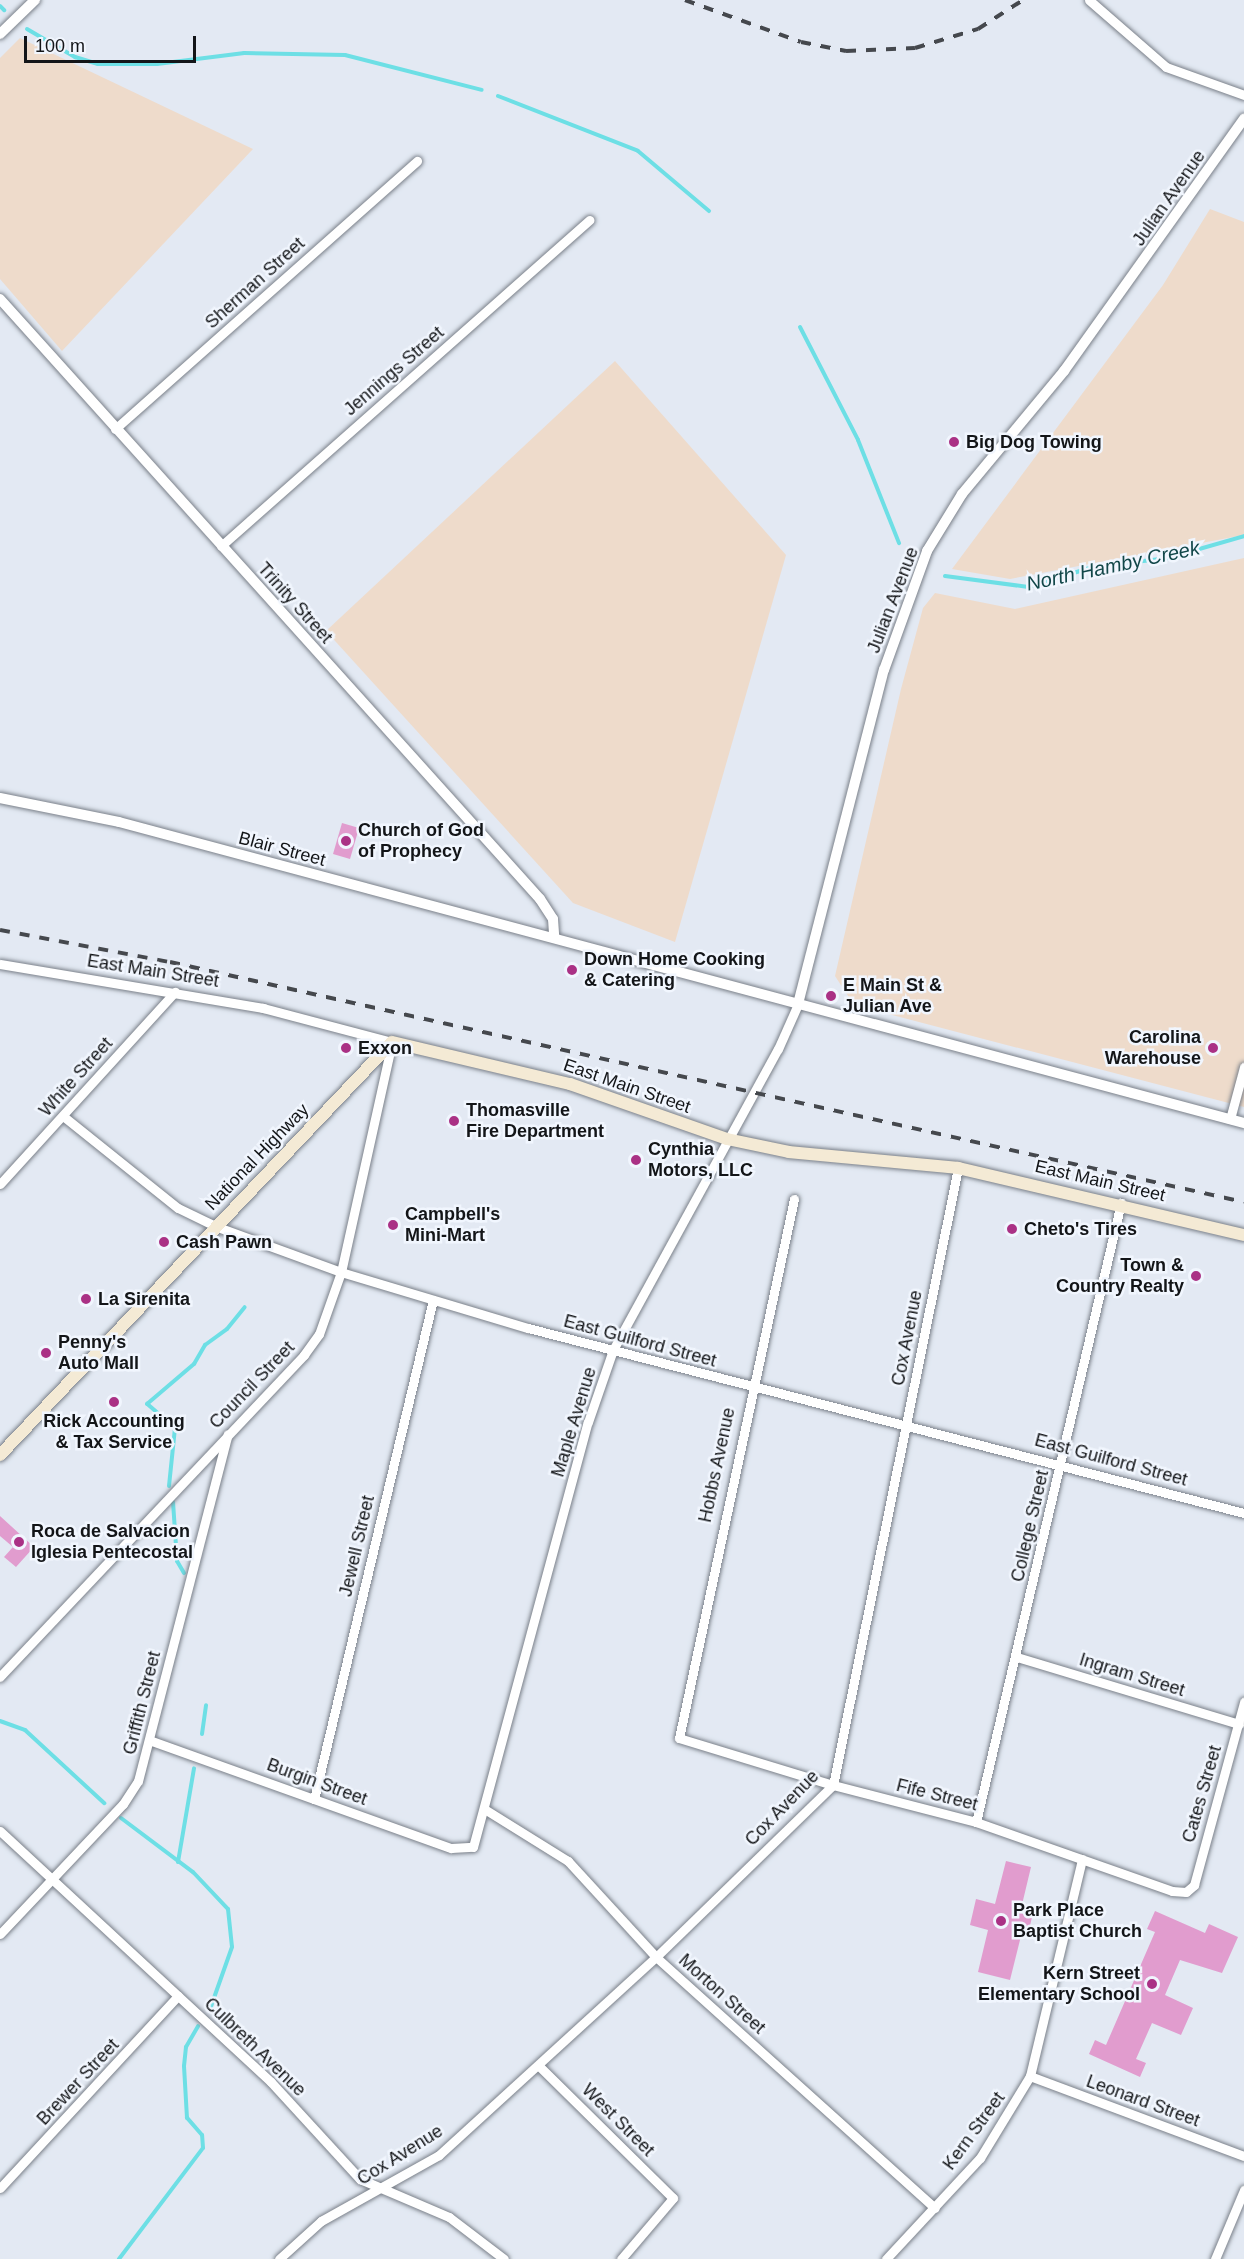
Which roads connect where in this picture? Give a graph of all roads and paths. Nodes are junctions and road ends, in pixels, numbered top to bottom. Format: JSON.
{"nodes":[{"id":1,"x":35,"y":0,"type":"edge"},
{"id":2,"x":1089,"y":0,"type":"edge"},
{"id":3,"x":0,"y":34,"type":"edge"},
{"id":4,"x":1244,"y":95,"type":"edge"},
{"id":5,"x":1244,"y":119,"type":"edge"},
{"id":6,"x":417,"y":161,"type":"dead end"},
{"id":7,"x":589,"y":220,"type":"dead end"},
{"id":8,"x":0,"y":299,"type":"edge"},
{"id":9,"x":115,"y":429,"type":"junction"},
{"id":10,"x":221,"y":546,"type":"junction"},
{"id":11,"x":0,"y":798,"type":"edge"},
{"id":12,"x":554,"y":935,"type":"junction"},
{"id":13,"x":0,"y":964,"type":"edge"},
{"id":14,"x":175,"y":992,"type":"junction"},
{"id":15,"x":798,"y":1004,"type":"junction"},
{"id":16,"x":393,"y":1042,"type":"junction"},
{"id":17,"x":1244,"y":1066,"type":"edge"},
{"id":18,"x":63,"y":1116,"type":"junction"},
{"id":19,"x":1230,"y":1119,"type":"junction"},
{"id":20,"x":1244,"y":1123,"type":"edge"},
{"id":21,"x":727,"y":1139,"type":"junction"},
{"id":22,"x":958,"y":1168,"type":"junction"},
{"id":23,"x":0,"y":1184,"type":"edge"},
{"id":24,"x":794,"y":1199,"type":"dead end"},
{"id":25,"x":1121,"y":1203,"type":"junction"},
{"id":26,"x":215,"y":1226,"type":"junction"},
{"id":27,"x":1244,"y":1235,"type":"edge"},
{"id":28,"x":341,"y":1272,"type":"junction"},
{"id":29,"x":433,"y":1300,"type":"junction"},
{"id":30,"x":613,"y":1350,"type":"junction"},
{"id":31,"x":751,"y":1388,"type":"junction"},
{"id":32,"x":906,"y":1425,"type":"junction"},
{"id":33,"x":228,"y":1433,"type":"junction"},
{"id":34,"x":0,"y":1455,"type":"edge"},
{"id":35,"x":1062,"y":1463,"type":"junction"},
{"id":36,"x":1244,"y":1512,"type":"edge"},
{"id":37,"x":1017,"y":1657,"type":"junction"},
{"id":38,"x":0,"y":1677,"type":"edge"},
{"id":39,"x":1244,"y":1702,"type":"edge"},
{"id":40,"x":1239,"y":1724,"type":"junction"},
{"id":41,"x":679,"y":1738,"type":"joint"},
{"id":42,"x":149,"y":1740,"type":"junction"},
{"id":43,"x":832,"y":1785,"type":"junction"},
{"id":44,"x":314,"y":1799,"type":"junction"},
{"id":45,"x":486,"y":1810,"type":"junction"},
{"id":46,"x":976,"y":1822,"type":"junction"},
{"id":47,"x":0,"y":1831,"type":"edge"},
{"id":48,"x":472,"y":1847,"type":"joint"},
{"id":49,"x":1082,"y":1859,"type":"junction"},
{"id":50,"x":51,"y":1878,"type":"junction"},
{"id":51,"x":1186,"y":1892,"type":"joint"},
{"id":52,"x":0,"y":1934,"type":"edge"},
{"id":53,"x":656,"y":1957,"type":"junction"},
{"id":54,"x":178,"y":1996,"type":"junction"},
{"id":55,"x":539,"y":2066,"type":"junction"},
{"id":56,"x":1030,"y":2076,"type":"junction"},
{"id":57,"x":1244,"y":2156,"type":"edge"},
{"id":58,"x":0,"y":2188,"type":"edge"},
{"id":59,"x":1244,"y":2190,"type":"edge"},
{"id":60,"x":380,"y":2191,"type":"junction"},
{"id":61,"x":935,"y":2208,"type":"junction"},
{"id":62,"x":279,"y":2259,"type":"edge"},
{"id":63,"x":504,"y":2259,"type":"edge"},
{"id":64,"x":621,"y":2259,"type":"edge"},
{"id":65,"x":886,"y":2259,"type":"edge"},
{"id":66,"x":1215,"y":2259,"type":"edge"}],
"edges":[{"from":1,"to":3,"type":"street"},
{"from":2,"to":4,"type":"street"},
{"from":5,"to":15,"type":"street","name":"Julian Avenue"},
{"from":6,"to":9,"type":"street","name":"Sherman Street"},
{"from":7,"to":10,"type":"street","name":"Jennings Street"},
{"from":8,"to":9,"type":"street","name":"Trinity Street"},
{"from":9,"to":10,"type":"street","name":"Trinity Street"},
{"from":10,"to":12,"type":"street","name":"Trinity Street"},
{"from":11,"to":12,"type":"street","name":"Blair Street"},
{"from":12,"to":15,"type":"street"},
{"from":13,"to":14,"type":"street","name":"East Main Street"},
{"from":14,"to":16,"type":"street","name":"East Main Street"},
{"from":14,"to":18,"type":"street","name":"White Street"},
{"from":15,"to":19,"type":"street"},
{"from":15,"to":21,"type":"street","name":"Maple Avenue"},
{"from":16,"to":21,"type":"main road","name":"East Main Street"},
{"from":16,"to":26,"type":"main road","name":"National Highway"},
{"from":16,"to":28,"type":"street","name":"Council Street"},
{"from":17,"to":19,"type":"street"},
{"from":18,"to":23,"type":"street","name":"White Street"},
{"from":18,"to":26,"type":"street","name":"East Guilford Street"},
{"from":19,"to":20,"type":"street"},
{"from":21,"to":22,"type":"main road","name":"East Main Street"},
{"from":21,"to":30,"type":"street","name":"Maple Avenue"},
{"from":22,"to":25,"type":"main road","name":"East Main Street"},
{"from":22,"to":32,"type":"street","name":"Cox Avenue"},
{"from":24,"to":31,"type":"street","name":"Hobbs Avenue"},
{"from":25,"to":27,"type":"main road","name":"East Main Street"},
{"from":25,"to":35,"type":"street","name":"College Street"},
{"from":26,"to":28,"type":"street","name":"East Guilford Street"},
{"from":26,"to":34,"type":"main road","name":"National Highway"},
{"from":28,"to":29,"type":"street","name":"East Guilford Street"},
{"from":28,"to":33,"type":"street","name":"Council Street"},
{"from":29,"to":30,"type":"street","name":"East Guilford Street"},
{"from":29,"to":44,"type":"street","name":"Jewell Street"},
{"from":30,"to":31,"type":"street","name":"East Guilford Street"},
{"from":30,"to":45,"type":"street","name":"Maple Avenue"},
{"from":31,"to":32,"type":"street","name":"East Guilford Street"},
{"from":31,"to":41,"type":"street","name":"Hobbs Avenue"},
{"from":32,"to":35,"type":"street","name":"East Guilford Street"},
{"from":32,"to":43,"type":"street","name":"Cox Avenue"},
{"from":33,"to":38,"type":"street","name":"Council Street"},
{"from":33,"to":42,"type":"street","name":"Griffith Street"},
{"from":35,"to":36,"type":"street","name":"East Guilford Street"},
{"from":35,"to":37,"type":"street","name":"College Street"},
{"from":37,"to":40,"type":"street","name":"Ingram Street"},
{"from":37,"to":46,"type":"street","name":"College Street"},
{"from":39,"to":40,"type":"street","name":"Cates Street"},
{"from":40,"to":51,"type":"street","name":"Cates Street"},
{"from":41,"to":43,"type":"street","name":"Fife Street"},
{"from":42,"to":44,"type":"street","name":"Burgin Street"},
{"from":42,"to":50,"type":"street","name":"Griffith Street"},
{"from":43,"to":46,"type":"street","name":"Fife Street"},
{"from":43,"to":53,"type":"street","name":"Cox Avenue"},
{"from":44,"to":48,"type":"street","name":"Burgin Street"},
{"from":45,"to":48,"type":"street","name":"Maple Avenue"},
{"from":45,"to":53,"type":"street","name":"Morton Street"},
{"from":46,"to":49,"type":"street","name":"Fife Street"},
{"from":47,"to":50,"type":"street","name":"Culbreth Avenue"},
{"from":49,"to":51,"type":"street","name":"Fife Street"},
{"from":49,"to":56,"type":"street","name":"Kern Street"},
{"from":50,"to":52,"type":"street","name":"Griffith Street"},
{"from":50,"to":54,"type":"street","name":"Culbreth Avenue"},
{"from":53,"to":55,"type":"street","name":"Cox Avenue"},
{"from":53,"to":61,"type":"street","name":"Morton Street"},
{"from":54,"to":58,"type":"street","name":"Brewer Street"},
{"from":54,"to":60,"type":"street","name":"Culbreth Avenue"},
{"from":55,"to":60,"type":"street","name":"Cox Avenue"},
{"from":55,"to":64,"type":"street","name":"West Street"},
{"from":56,"to":57,"type":"street","name":"Leonard Street"},
{"from":56,"to":61,"type":"street","name":"Kern Street"},
{"from":59,"to":66,"type":"street"},
{"from":60,"to":62,"type":"street","name":"Cox Avenue"},
{"from":60,"to":63,"type":"street","name":"Culbreth Avenue"},
{"from":61,"to":65,"type":"street","name":"Kern Street"}]}
